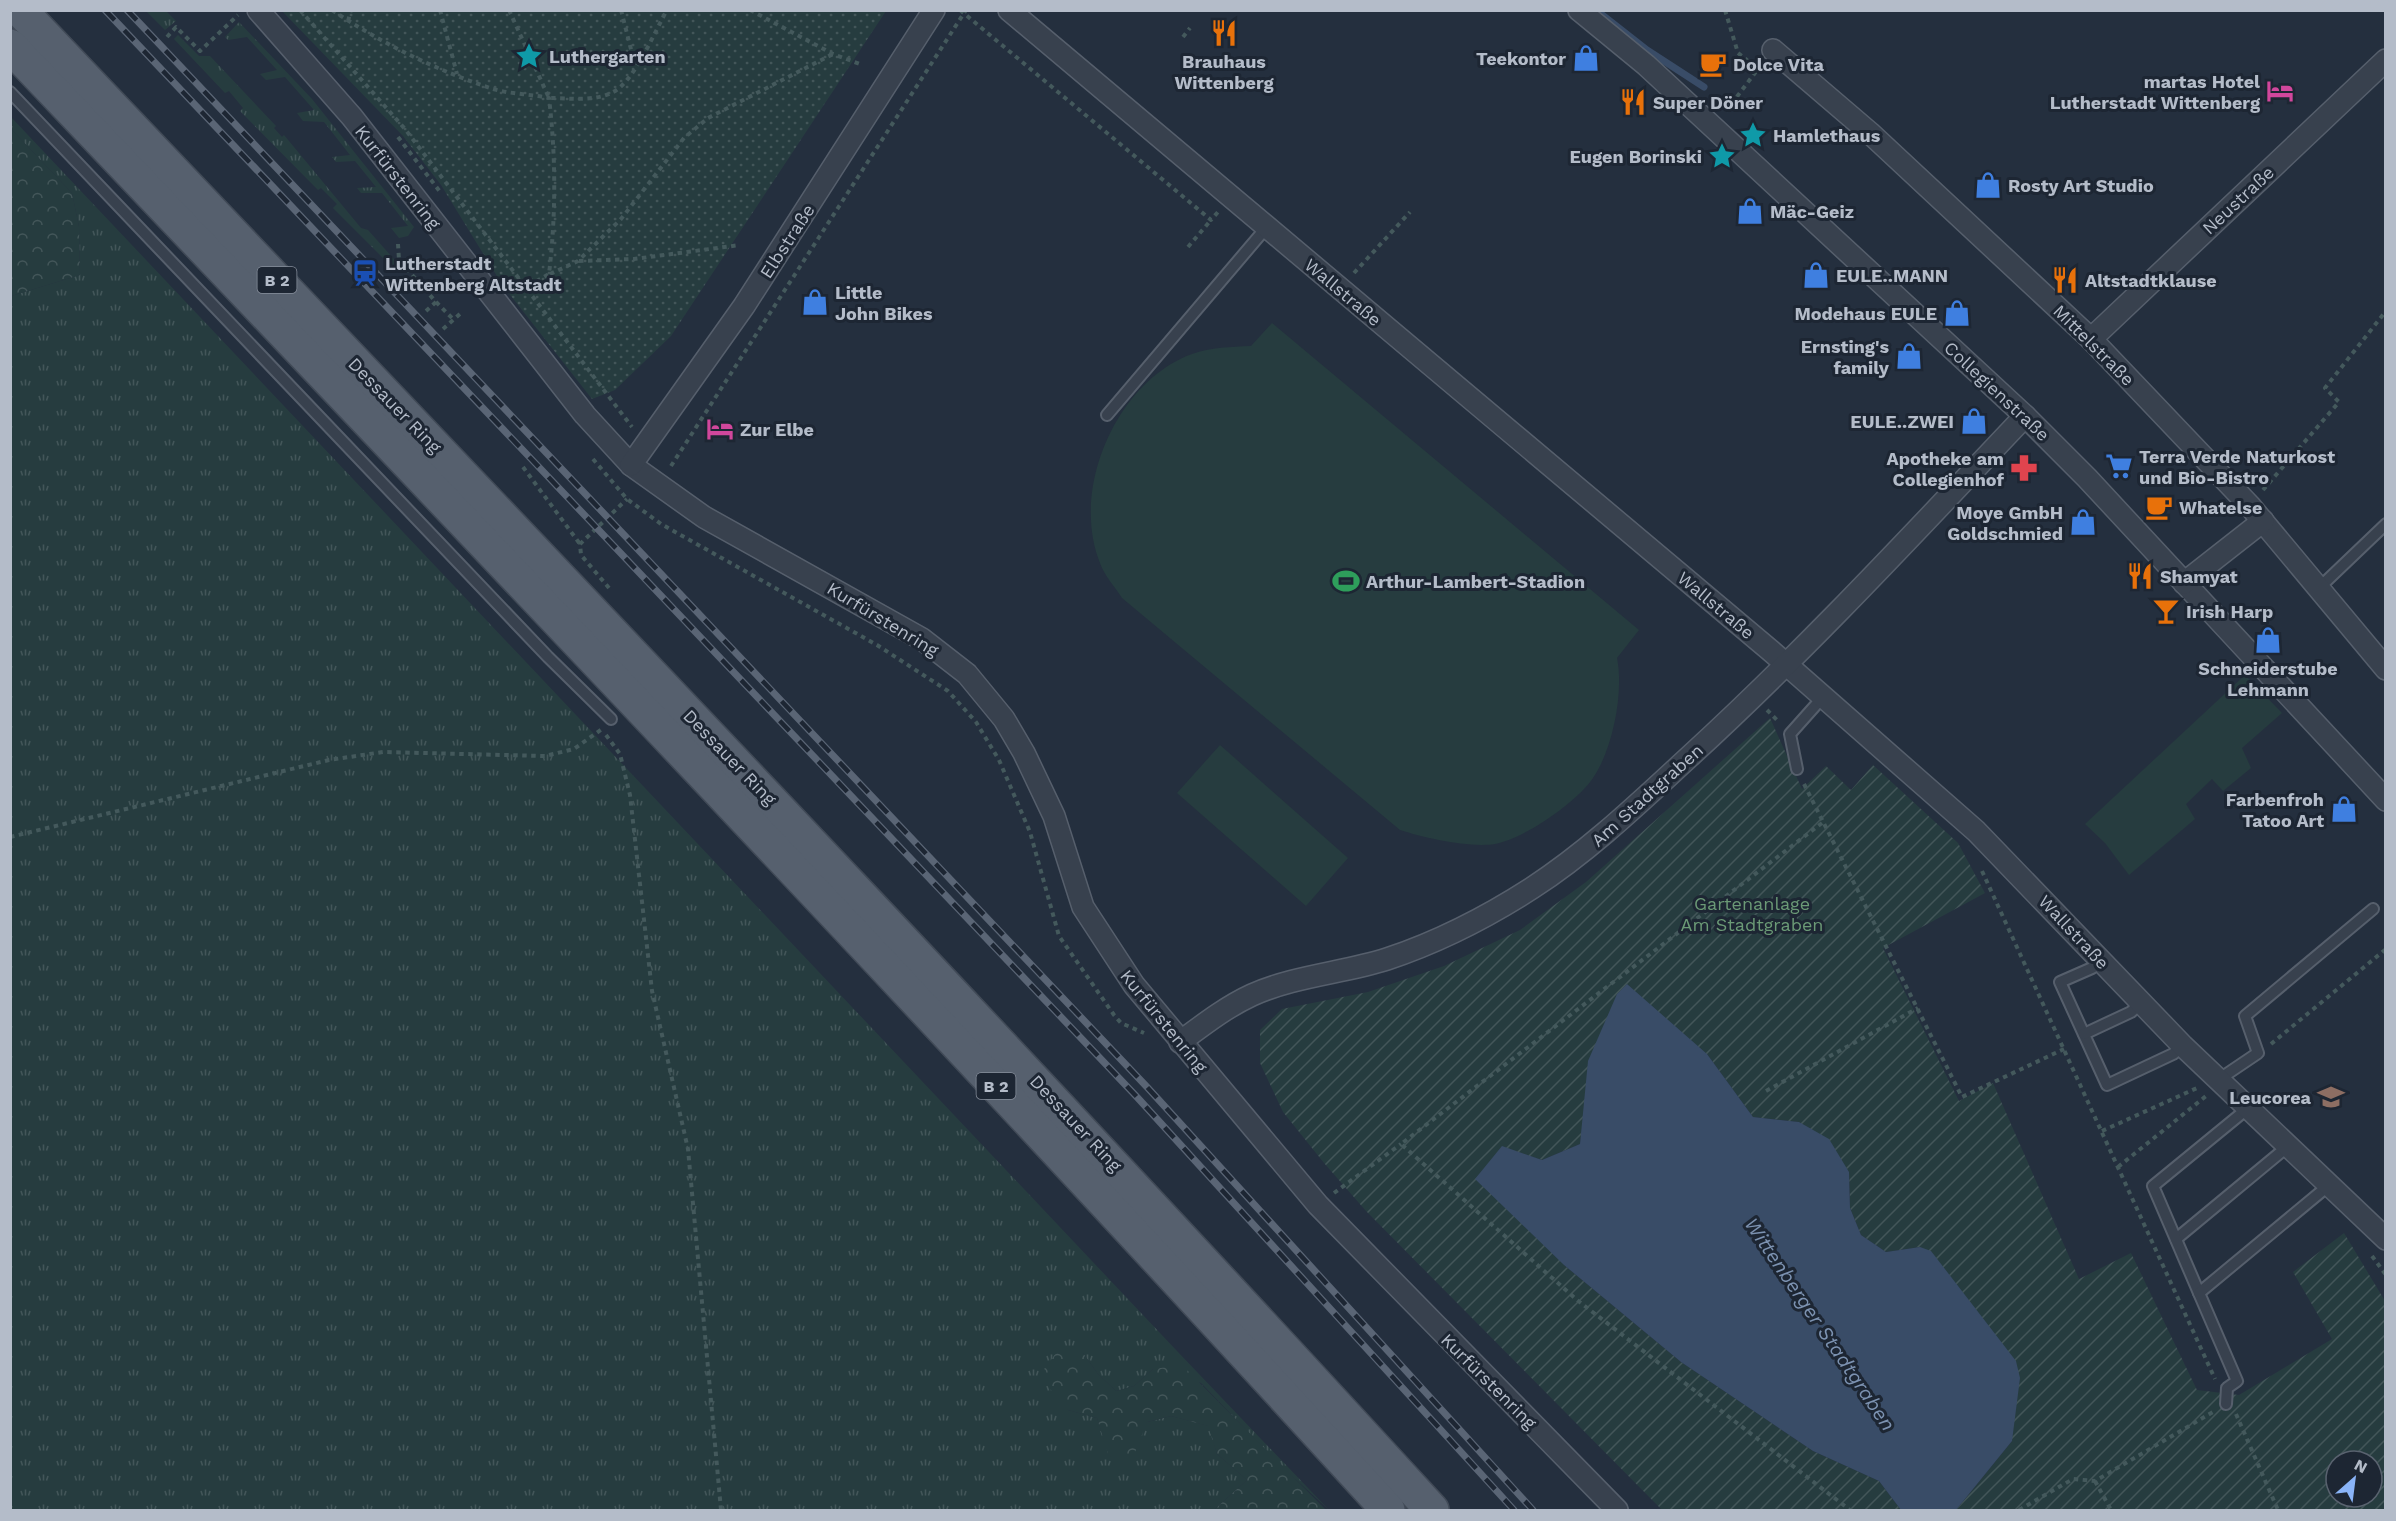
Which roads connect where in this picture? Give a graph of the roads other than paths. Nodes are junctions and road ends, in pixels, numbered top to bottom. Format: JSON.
{"nodes":[{"id":1,"x":20,"y":10,"type":"edge"},
{"id":2,"x":258,"y":10,"type":"edge"},
{"id":3,"x":934,"y":10,"type":"edge"},
{"id":4,"x":1009,"y":10,"type":"edge"},
{"id":5,"x":1579,"y":10,"type":"edge"},
{"id":6,"x":10,"y":46,"type":"edge"},
{"id":7,"x":1773,"y":50,"type":"road end"},
{"id":8,"x":2385,"y":60,"type":"edge"},
{"id":9,"x":10,"y":92,"type":"edge"},
{"id":10,"x":1266,"y":228,"type":"junction"},
{"id":11,"x":2091,"y":339,"type":"junction"},
{"id":12,"x":1107,"y":415,"type":"dead end"},
{"id":13,"x":2025,"y":416,"type":"junction"},
{"id":14,"x":631,"y":465,"type":"junction"},
{"id":15,"x":2256,"y":514,"type":"junction"},
{"id":16,"x":2385,"y":525,"type":"edge"},
{"id":17,"x":2184,"y":583,"type":"junction"},
{"id":18,"x":2319,"y":588,"type":"junction"},
{"id":19,"x":1787,"y":665,"type":"junction"},
{"id":20,"x":2385,"y":669,"type":"edge"},
{"id":21,"x":1823,"y":697,"type":"junction"},
{"id":22,"x":611,"y":718,"type":"dead end"},
{"id":23,"x":1797,"y":769,"type":"road end"},
{"id":24,"x":2385,"y":800,"type":"edge"},
{"id":25,"x":2373,"y":909,"type":"dead end"},
{"id":26,"x":2101,"y":961,"type":"junction"},
{"id":27,"x":2141,"y":1003,"type":"junction"},
{"id":28,"x":2084,"y":1034,"type":"junction"},
{"id":29,"x":1180,"y":1042,"type":"junction"},
{"id":30,"x":2183,"y":1046,"type":"junction"},
{"id":31,"x":2218,"y":1080,"type":"junction"},
{"id":32,"x":2247,"y":1109,"type":"junction"},
{"id":33,"x":2287,"y":1147,"type":"junction"},
{"id":34,"x":2328,"y":1186,"type":"junction"},
{"id":35,"x":2176,"y":1239,"type":"junction"},
{"id":36,"x":2385,"y":1239,"type":"edge"},
{"id":37,"x":2199,"y":1293,"type":"junction"},
{"id":38,"x":2226,"y":1404,"type":"road end"},
{"id":39,"x":1388,"y":1510,"type":"edge"},
{"id":40,"x":1432,"y":1510,"type":"edge"},
{"id":41,"x":1617,"y":1510,"type":"edge"}],
"edges":[{"from":1,"to":40,"type":"main road","name":"Dessauer Ring","number":"B 2"},
{"from":2,"to":14,"type":"street","name":"Kurfürstenring"},
{"from":3,"to":14,"type":"street","name":"Elbstraße"},
{"from":4,"to":10,"type":"street","name":"Wallstraße"},
{"from":5,"to":13,"type":"street","name":"Collegienstraße"},
{"from":6,"to":39,"type":"main road","name":"Dessauer Ring","number":"B 2"},
{"from":7,"to":11,"type":"street","name":"Mittelstraße"},
{"from":8,"to":11,"type":"street","name":"Neustraße"},
{"from":9,"to":22,"type":"lane"},
{"from":10,"to":12,"type":"lane"},
{"from":10,"to":19,"type":"street","name":"Wallstraße"},
{"from":11,"to":15,"type":"street","name":"Mittelstraße"},
{"from":13,"to":17,"type":"street","name":"Collegienstraße"},
{"from":13,"to":19,"type":"street","name":"Am Stadtgraben"},
{"from":14,"to":29,"type":"street","name":"Kurfürstenring"},
{"from":15,"to":17,"type":"street"},
{"from":15,"to":18,"type":"street","name":"Mittelstraße"},
{"from":16,"to":18,"type":"lane"},
{"from":17,"to":24,"type":"street","name":"Collegienstraße"},
{"from":18,"to":20,"type":"street","name":"Mittelstraße"},
{"from":19,"to":21,"type":"street","name":"Wallstraße"},
{"from":19,"to":29,"type":"street","name":"Am Stadtgraben"},
{"from":21,"to":23,"type":"lane"},
{"from":21,"to":26,"type":"street","name":"Wallstraße"},
{"from":25,"to":31,"type":"lane"},
{"from":26,"to":27,"type":"street","name":"Wallstraße"},
{"from":26,"to":28,"type":"lane"},
{"from":27,"to":28,"type":"lane"},
{"from":27,"to":30,"type":"street","name":"Wallstraße"},
{"from":28,"to":30,"type":"lane"},
{"from":29,"to":41,"type":"street","name":"Kurfürstenring"},
{"from":30,"to":31,"type":"street","name":"Wallstraße"},
{"from":31,"to":32,"type":"street","name":"Wallstraße"},
{"from":32,"to":33,"type":"street","name":"Wallstraße"},
{"from":32,"to":35,"type":"lane"},
{"from":33,"to":34,"type":"street","name":"Wallstraße"},
{"from":33,"to":35,"type":"lane"},
{"from":34,"to":36,"type":"street","name":"Wallstraße"},
{"from":34,"to":37,"type":"lane"},
{"from":35,"to":37,"type":"lane"},
{"from":37,"to":38,"type":"lane"}]}
